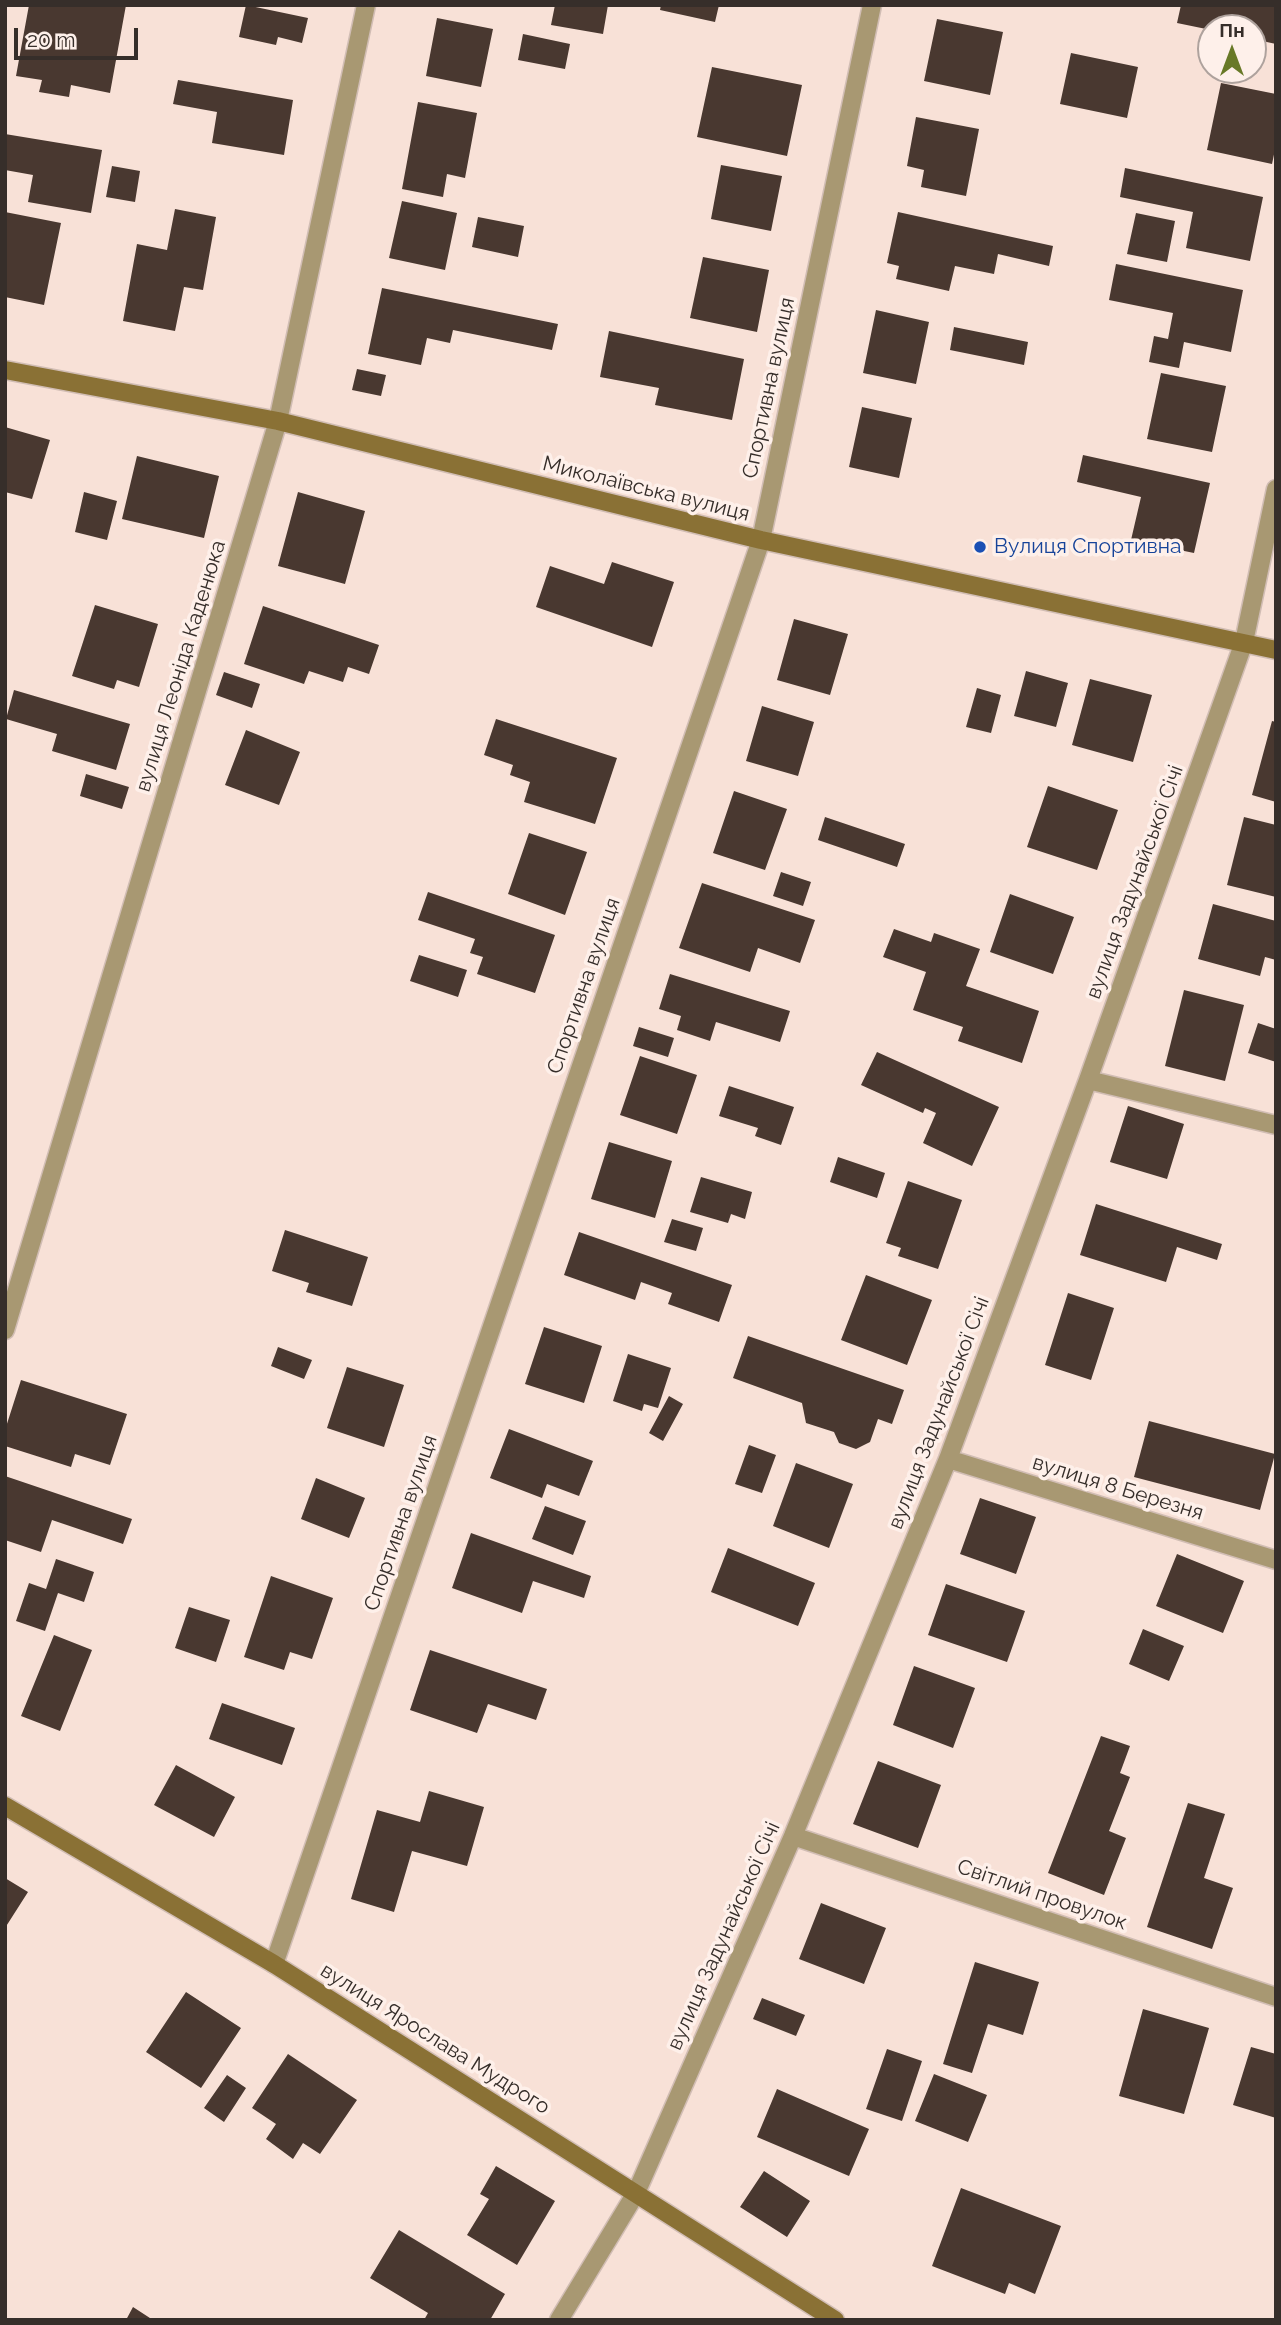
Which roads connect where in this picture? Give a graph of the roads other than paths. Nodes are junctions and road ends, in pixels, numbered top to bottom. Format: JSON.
{"nodes":[{"id":1,"x":366,"y":5,"type":"edge"},
{"id":2,"x":872,"y":5,"type":"edge"},
{"id":3,"x":5,"y":370,"type":"edge"},
{"id":4,"x":278,"y":421,"type":"junction"},
{"id":5,"x":1276,"y":489,"type":"edge"},
{"id":6,"x":761,"y":540,"type":"junction"},
{"id":7,"x":1244,"y":642,"type":"junction"},
{"id":8,"x":1276,"y":650,"type":"edge"},
{"id":9,"x":1088,"y":1080,"type":"junction"},
{"id":10,"x":1276,"y":1125,"type":"edge"},
{"id":11,"x":5,"y":1330,"type":"edge"},
{"id":12,"x":948,"y":1459,"type":"junction"},
{"id":13,"x":1276,"y":1560,"type":"edge"},
{"id":14,"x":5,"y":1806,"type":"edge"},
{"id":15,"x":793,"y":1836,"type":"junction"},
{"id":16,"x":274,"y":1964,"type":"junction"},
{"id":17,"x":1276,"y":1997,"type":"edge"},
{"id":18,"x":636,"y":2193,"type":"junction"},
{"id":19,"x":559,"y":2320,"type":"edge"},
{"id":20,"x":835,"y":2320,"type":"edge"}],
"edges":[{"from":1,"to":4,"type":"street","name":"вулиця Леоніда Каденюка"},
{"from":2,"to":6,"type":"street","name":"Спортивна вулиця"},
{"from":3,"to":4,"type":"street","name":"Миколаївська вулиця"},
{"from":4,"to":6,"type":"street","name":"Миколаївська вулиця"},
{"from":4,"to":11,"type":"street","name":"вулиця Леоніда Каденюка"},
{"from":5,"to":7,"type":"street","name":"вулиця Задунайської Січі"},
{"from":6,"to":7,"type":"street","name":"Миколаївська вулиця"},
{"from":6,"to":16,"type":"street","name":"Спортивна вулиця"},
{"from":7,"to":8,"type":"street","name":"Миколаївська вулиця"},
{"from":7,"to":9,"type":"street","name":"вулиця Задунайської Січі"},
{"from":9,"to":10,"type":"street"},
{"from":9,"to":12,"type":"street","name":"вулиця Задунайської Січі"},
{"from":12,"to":13,"type":"street","name":"вулиця 8 Березня"},
{"from":12,"to":15,"type":"street","name":"вулиця Задунайської Січі"},
{"from":14,"to":16,"type":"street","name":"вулиця Ярослава Мудрого"},
{"from":15,"to":17,"type":"street","name":"Світлий провулок"},
{"from":15,"to":18,"type":"street","name":"вулиця Задунайської Січі"},
{"from":16,"to":18,"type":"street","name":"вулиця Ярослава Мудрого"},
{"from":18,"to":19,"type":"street","name":"вулиця Задунайської Січі"},
{"from":18,"to":20,"type":"street","name":"вулиця Ярослава Мудрого"}]}
